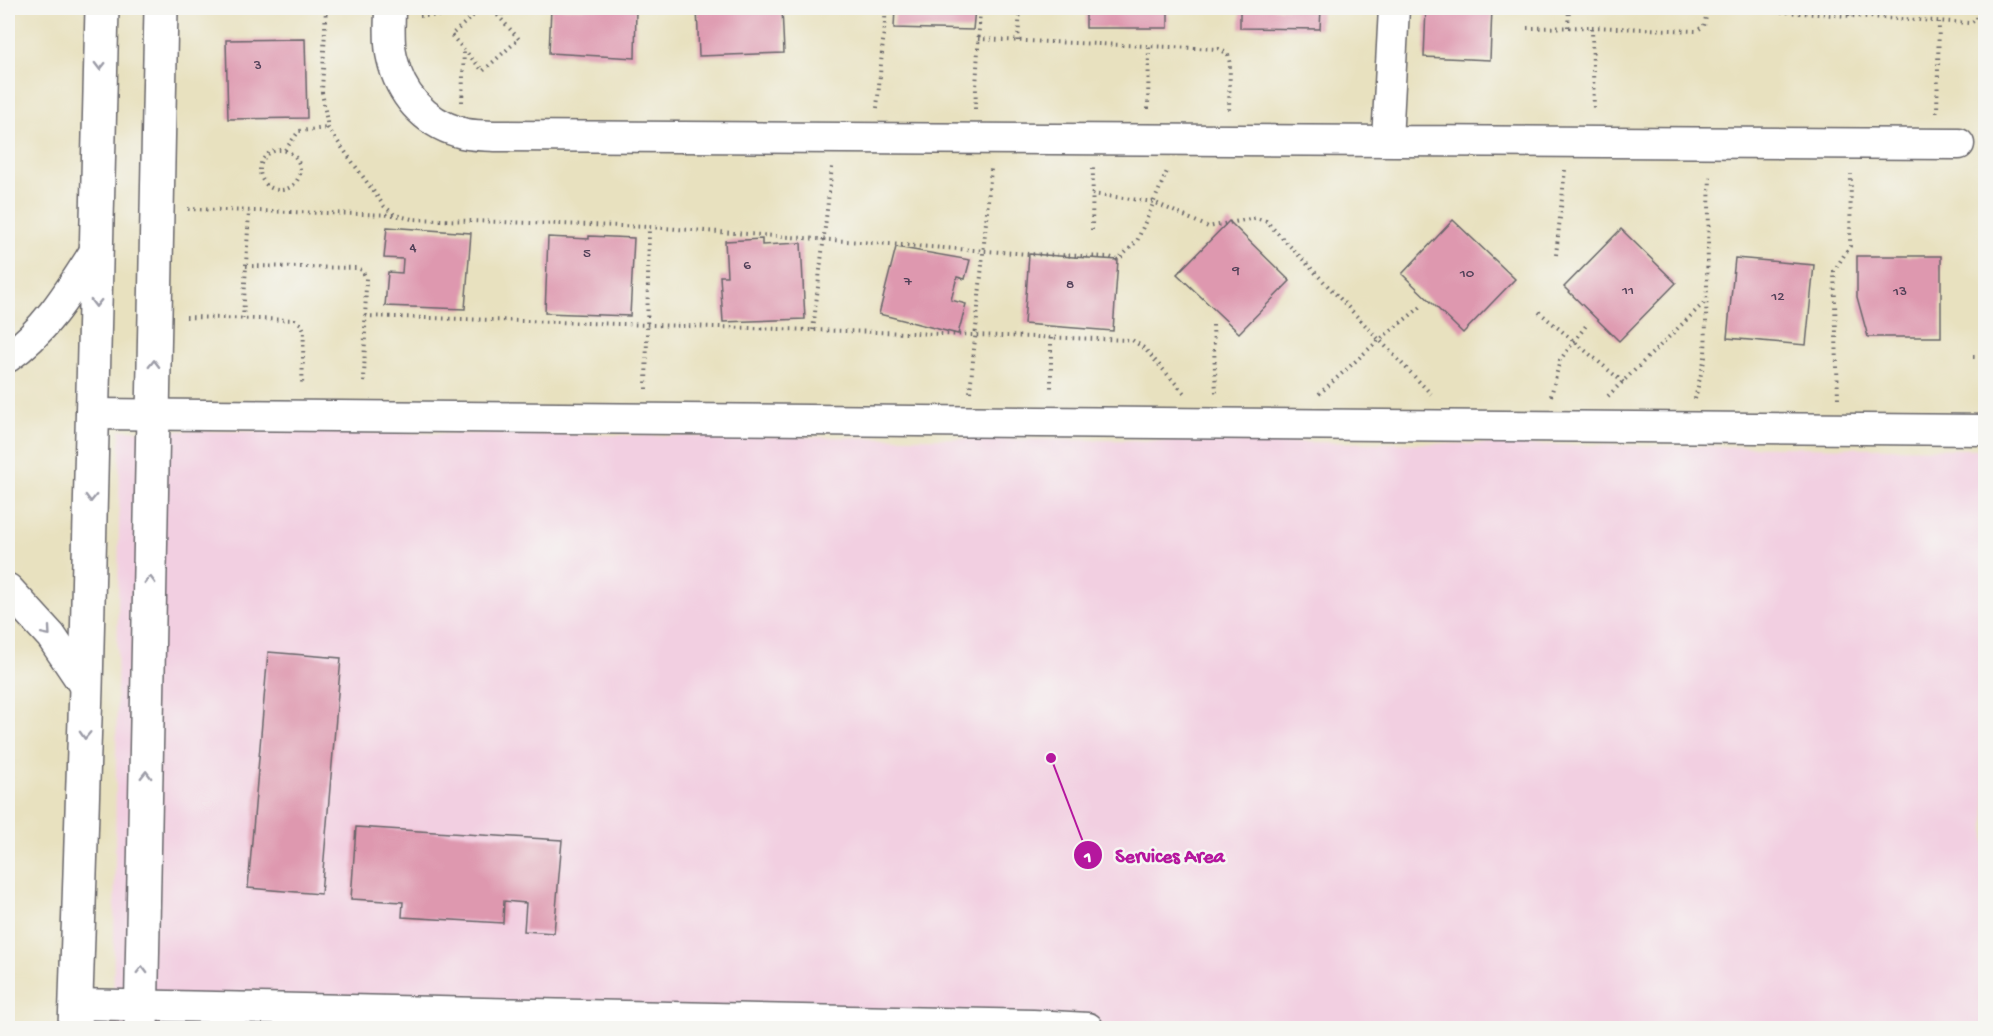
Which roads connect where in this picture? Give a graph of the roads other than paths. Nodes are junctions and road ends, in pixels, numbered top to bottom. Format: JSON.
{"nodes":[{"id":1,"x":102,"y":8,"type":"edge"},
{"id":2,"x":161,"y":8,"type":"edge"},
{"id":3,"x":1394,"y":8,"type":"edge"},
{"id":4,"x":390,"y":12,"type":"edge"},
{"id":5,"x":1387,"y":141,"type":"junction"},
{"id":6,"x":1947,"y":144,"type":"road end"},
{"id":7,"x":97,"y":248,"type":"junction"},
{"id":8,"x":8,"y":357,"type":"edge"},
{"id":9,"x":93,"y":414,"type":"junction"},
{"id":10,"x":153,"y":416,"type":"junction"},
{"id":11,"x":1986,"y":430,"type":"edge"},
{"id":12,"x":8,"y":589,"type":"edge"},
{"id":13,"x":86,"y":688,"type":"junction"},
{"id":14,"x":75,"y":1016,"type":"edge"},
{"id":15,"x":141,"y":1017,"type":"edge"},
{"id":16,"x":1088,"y":1029,"type":"edge"}],
"edges":[{"from":1,"to":7,"type":"street","one_way":true},
{"from":10,"to":2,"type":"street","one_way":true},
{"from":3,"to":5,"type":"street"},
{"from":4,"to":5,"type":"street"},
{"from":5,"to":6,"type":"street"},
{"from":7,"to":8,"type":"street"},
{"from":7,"to":9,"type":"street","one_way":true},
{"from":9,"to":10,"type":"street"},
{"from":9,"to":13,"type":"street","one_way":true},
{"from":10,"to":11,"type":"street"},
{"from":15,"to":10,"type":"street","one_way":true},
{"from":12,"to":13,"type":"street","one_way":true},
{"from":13,"to":14,"type":"street","one_way":true},
{"from":14,"to":15,"type":"street"},
{"from":15,"to":16,"type":"street"}]}
